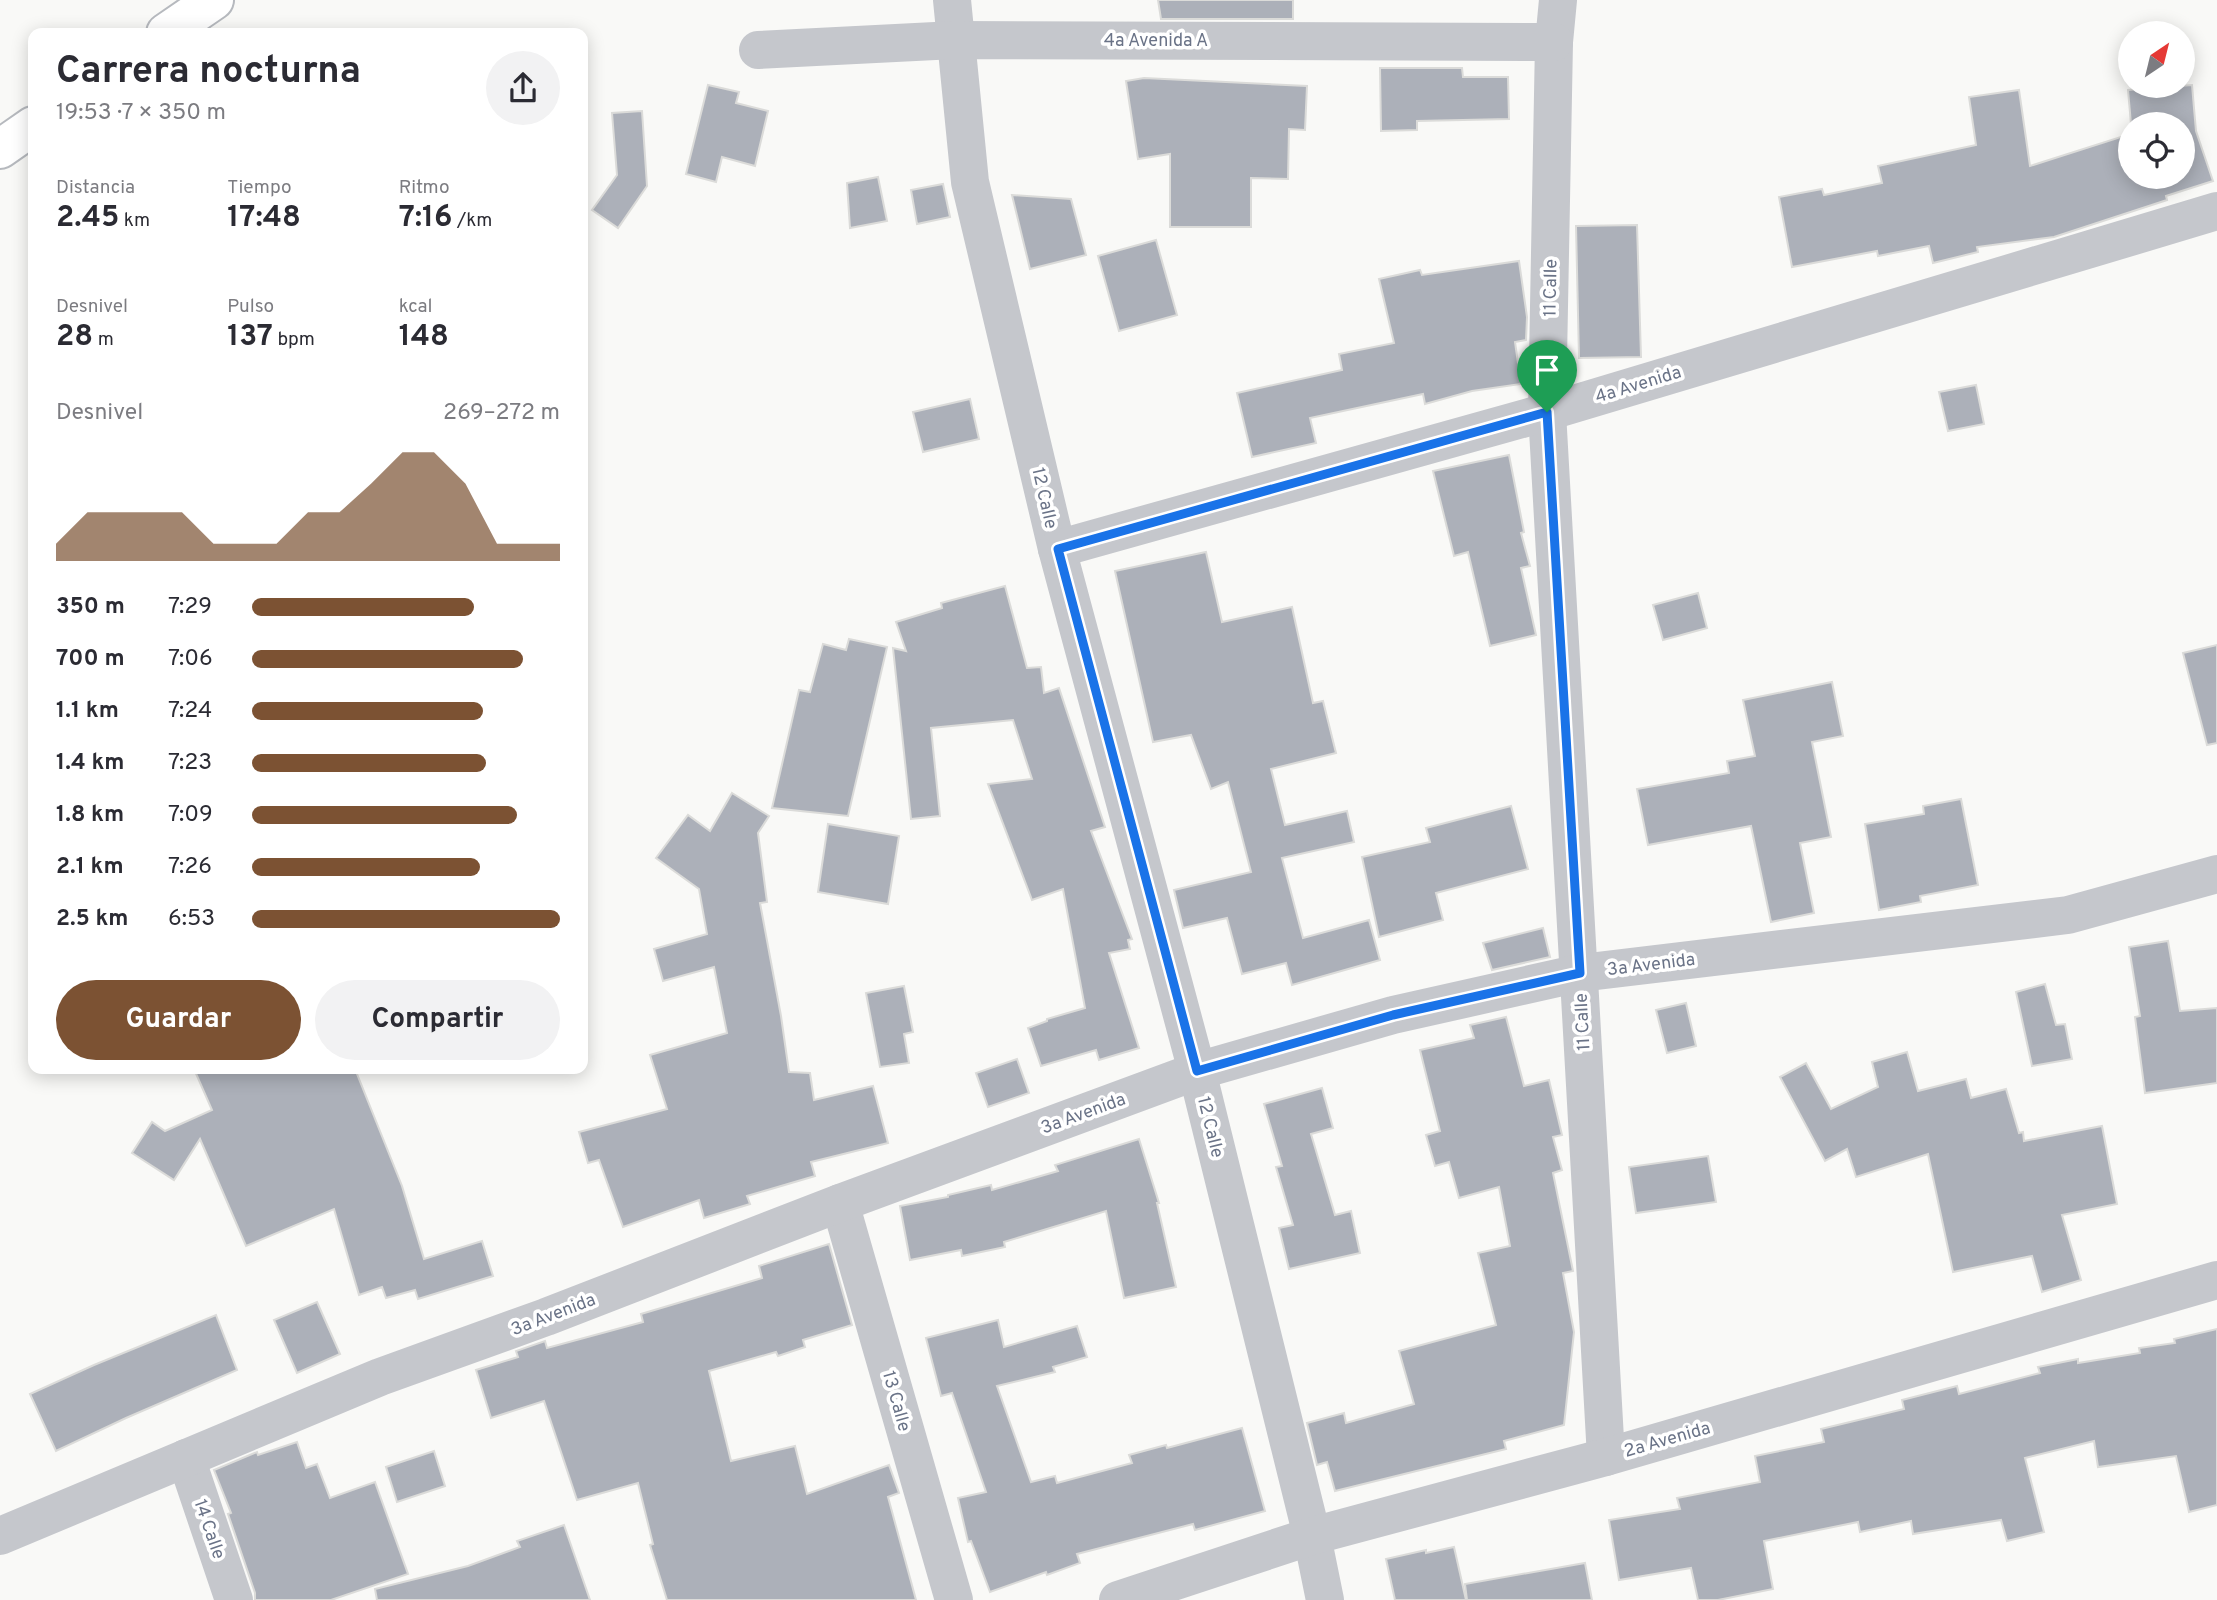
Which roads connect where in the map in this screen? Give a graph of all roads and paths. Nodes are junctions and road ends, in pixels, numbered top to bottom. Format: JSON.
{"nodes":[{"id":1,"x":214,"y":0,"type":"edge"},
{"id":2,"x":952,"y":0,"type":"edge"},
{"id":3,"x":1558,"y":0,"type":"edge"},
{"id":4,"x":173,"y":28,"type":"edge"},
{"id":5,"x":955,"y":40,"type":"junction"},
{"id":6,"x":1555,"y":42,"type":"junction"},
{"id":7,"x":758,"y":50,"type":"dead end"},
{"id":8,"x":28,"y":129,"type":"edge"},
{"id":9,"x":0,"y":149,"type":"edge"},
{"id":10,"x":2217,"y":211,"type":"edge"},
{"id":11,"x":1547,"y":412,"type":"junction"},
{"id":12,"x":1058,"y":549,"type":"junction"},
{"id":13,"x":2217,"y":874,"type":"edge"},
{"id":14,"x":1580,"y":973,"type":"junction"},
{"id":15,"x":1197,"y":1071,"type":"junction"},
{"id":16,"x":840,"y":1203,"type":"junction"},
{"id":17,"x":2217,"y":1280,"type":"edge"},
{"id":18,"x":1606,"y":1457,"type":"junction"},
{"id":19,"x":186,"y":1458,"type":"junction"},
{"id":20,"x":0,"y":1536,"type":"edge"},
{"id":21,"x":1312,"y":1536,"type":"junction"},
{"id":22,"x":234,"y":1600,"type":"edge"},
{"id":23,"x":954,"y":1600,"type":"edge"},
{"id":24,"x":1118,"y":1600,"type":"edge"},
{"id":25,"x":1325,"y":1600,"type":"edge"}],
"edges":[{"from":1,"to":4,"type":"main road"},
{"from":2,"to":5,"type":"street","name":"12 Calle"},
{"from":3,"to":6,"type":"street","name":"11 Calle"},
{"from":5,"to":6,"type":"street","name":"4a Avenida A"},
{"from":5,"to":7,"type":"street","name":"4a Avenida A"},
{"from":5,"to":12,"type":"street","name":"12 Calle"},
{"from":6,"to":11,"type":"street","name":"11 Calle"},
{"from":8,"to":9,"type":"main road"},
{"from":10,"to":11,"type":"street","name":"4a Avenida"},
{"from":11,"to":12,"type":"street","name":"4a Avenida"},
{"from":11,"to":14,"type":"street","name":"11 Calle"},
{"from":12,"to":15,"type":"street","name":"12 Calle"},
{"from":13,"to":14,"type":"street","name":"3a Avenida"},
{"from":14,"to":15,"type":"street","name":"3a Avenida"},
{"from":14,"to":18,"type":"street","name":"11 Calle"},
{"from":15,"to":16,"type":"street","name":"3a Avenida"},
{"from":15,"to":21,"type":"street","name":"12 Calle"},
{"from":16,"to":19,"type":"street","name":"3a Avenida"},
{"from":16,"to":23,"type":"street","name":"13 Calle"},
{"from":17,"to":18,"type":"street","name":"2a Avenida"},
{"from":18,"to":21,"type":"street","name":"2a Avenida"},
{"from":19,"to":20,"type":"street","name":"3a Avenida"},
{"from":19,"to":22,"type":"street","name":"14 Calle"},
{"from":21,"to":24,"type":"street","name":"2a Avenida"},
{"from":21,"to":25,"type":"street","name":"12 Calle"}]}
